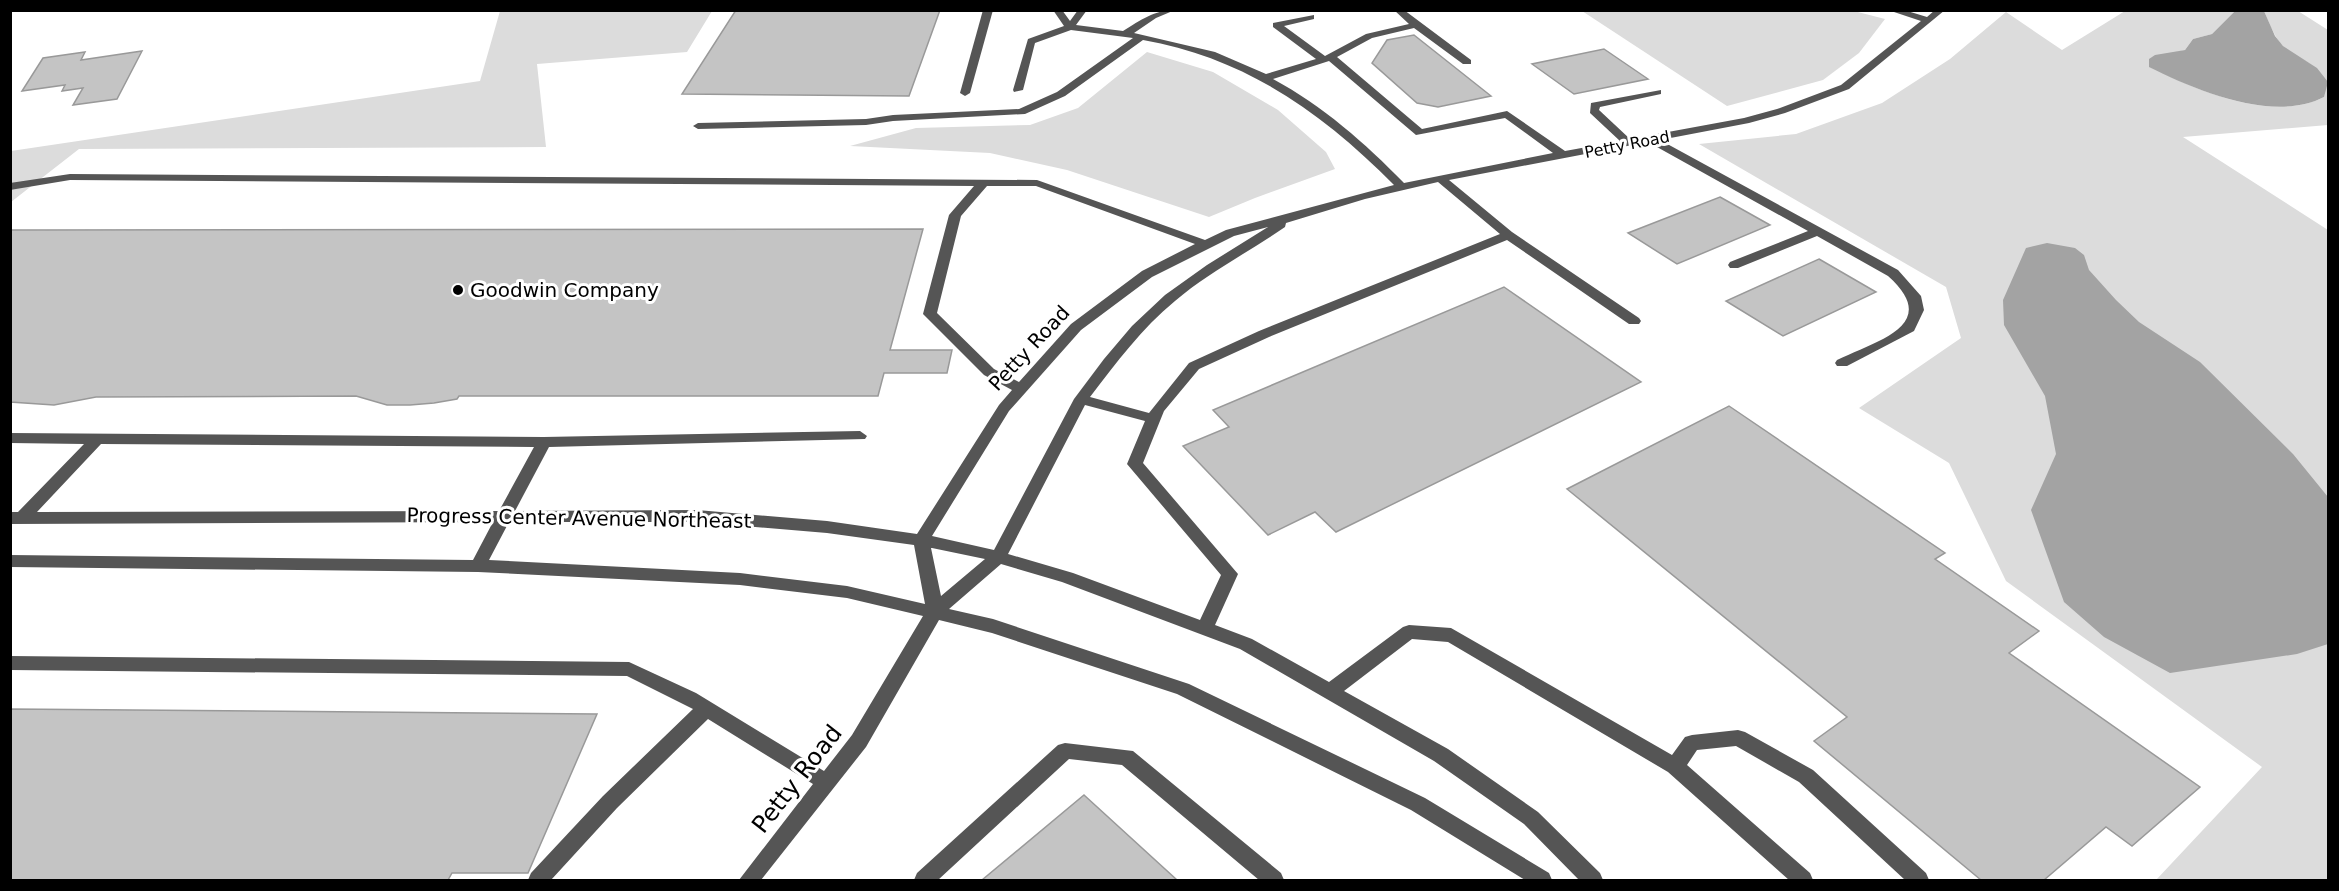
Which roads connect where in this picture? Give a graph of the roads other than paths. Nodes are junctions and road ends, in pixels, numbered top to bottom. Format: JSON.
{"nodes":[{"id":1,"x":988,"y":10,"type":"edge"},
{"id":2,"x":1056,"y":10,"type":"edge"},
{"id":3,"x":1083,"y":10,"type":"edge"},
{"id":4,"x":1171,"y":10,"type":"edge"},
{"id":5,"x":1398,"y":10,"type":"edge"},
{"id":6,"x":1892,"y":10,"type":"edge"},
{"id":7,"x":1941,"y":10,"type":"edge"},
{"id":8,"x":1311,"y":17,"type":"dead end"},
{"id":9,"x":1928,"y":20,"type":"junction"},
{"id":10,"x":1416,"y":26,"type":"junction"},
{"id":11,"x":1070,"y":27,"type":"junction"},
{"id":12,"x":1125,"y":34,"type":"junction"},
{"id":13,"x":1141,"y":37,"type":"junction"},
{"id":14,"x":1327,"y":58,"type":"junction"},
{"id":15,"x":1467,"y":62,"type":"dead end"},
{"id":16,"x":1265,"y":78,"type":"junction"},
{"id":17,"x":1018,"y":90,"type":"dead end"},
{"id":18,"x":1657,"y":92,"type":"dead end"},
{"id":19,"x":965,"y":93,"type":"dead end"},
{"id":20,"x":698,"y":126,"type":"dead end"},
{"id":21,"x":1650,"y":139,"type":"junction"},
{"id":22,"x":1628,"y":143,"type":"junction"},
{"id":23,"x":1564,"y":156,"type":"junction"},
{"id":24,"x":1440,"y":178,"type":"junction"},
{"id":25,"x":984,"y":182,"type":"junction"},
{"id":26,"x":10,"y":187,"type":"edge"},
{"id":27,"x":1402,"y":187,"type":"junction"},
{"id":28,"x":1288,"y":219,"type":"junction"},
{"id":29,"x":1817,"y":231,"type":"junction"},
{"id":30,"x":1508,"y":235,"type":"junction"},
{"id":31,"x":1205,"y":244,"type":"junction"},
{"id":32,"x":1734,"y":266,"type":"dead end"},
{"id":33,"x":1635,"y":321,"type":"dead end"},
{"id":34,"x":1842,"y":363,"type":"dead end"},
{"id":35,"x":1020,"y":388,"type":"junction"},
{"id":36,"x":1081,"y":399,"type":"junction"},
{"id":37,"x":1154,"y":419,"type":"junction"},
{"id":38,"x":860,"y":436,"type":"dead end"},
{"id":39,"x":10,"y":438,"type":"edge"},
{"id":40,"x":98,"y":438,"type":"junction"},
{"id":41,"x":544,"y":442,"type":"junction"},
{"id":42,"x":504,"y":516,"type":"junction"},
{"id":43,"x":16,"y":518,"type":"edge"},
{"id":44,"x":921,"y":541,"type":"junction"},
{"id":45,"x":998,"y":556,"type":"junction"},
{"id":46,"x":10,"y":561,"type":"edge"},
{"id":47,"x":478,"y":566,"type":"junction"},
{"id":48,"x":935,"y":611,"type":"junction"},
{"id":49,"x":1205,"y":628,"type":"junction"},
{"id":50,"x":10,"y":663,"type":"edge"},
{"id":51,"x":1330,"y":691,"type":"junction"},
{"id":52,"x":707,"y":708,"type":"junction"},
{"id":53,"x":1675,"y":766,"type":"junction"},
{"id":54,"x":827,"y":783,"type":"junction"},
{"id":55,"x":538,"y":880,"type":"edge"},
{"id":56,"x":749,"y":880,"type":"edge"},
{"id":57,"x":924,"y":880,"type":"edge"},
{"id":58,"x":1274,"y":880,"type":"edge"},
{"id":59,"x":1542,"y":880,"type":"edge"},
{"id":60,"x":1593,"y":880,"type":"edge"},
{"id":61,"x":1803,"y":880,"type":"edge"},
{"id":62,"x":1919,"y":880,"type":"edge"}],
"edges":[{"from":1,"to":19,"type":"street"},
{"from":2,"to":11,"type":"street"},
{"from":3,"to":11,"type":"street"},
{"from":4,"to":12,"type":"street"},
{"from":5,"to":10,"type":"street"},
{"from":6,"to":9,"type":"street"},
{"from":7,"to":9,"type":"street","name":"Petty Road"},
{"from":8,"to":14,"type":"street"},
{"from":9,"to":21,"type":"street","name":"Petty Road"},
{"from":10,"to":14,"type":"street"},
{"from":10,"to":15,"type":"street"},
{"from":11,"to":12,"type":"street"},
{"from":11,"to":17,"type":"street"},
{"from":12,"to":13,"type":"street"},
{"from":13,"to":16,"type":"street"},
{"from":13,"to":20,"type":"street"},
{"from":14,"to":16,"type":"street"},
{"from":14,"to":23,"type":"street"},
{"from":16,"to":27,"type":"street"},
{"from":18,"to":22,"type":"street"},
{"from":21,"to":22,"type":"street","name":"Petty Road"},
{"from":21,"to":29,"type":"street"},
{"from":22,"to":23,"type":"street","name":"Petty Road"},
{"from":23,"to":24,"type":"street","name":"Petty Road"},
{"from":24,"to":27,"type":"street","name":"Petty Road"},
{"from":24,"to":30,"type":"street"},
{"from":25,"to":26,"type":"street"},
{"from":25,"to":31,"type":"street"},
{"from":25,"to":35,"type":"street"},
{"from":27,"to":28,"type":"street","name":"Petty Road"},
{"from":28,"to":31,"type":"street","name":"Petty Road"},
{"from":28,"to":36,"type":"street","name":"Petty Road"},
{"from":29,"to":32,"type":"street"},
{"from":29,"to":34,"type":"street"},
{"from":30,"to":33,"type":"street"},
{"from":30,"to":37,"type":"street"},
{"from":31,"to":35,"type":"street","name":"Petty Road"},
{"from":35,"to":44,"type":"street","name":"Petty Road"},
{"from":36,"to":37,"type":"street"},
{"from":36,"to":45,"type":"street","name":"Petty Road"},
{"from":37,"to":49,"type":"street"},
{"from":38,"to":41,"type":"street"},
{"from":39,"to":40,"type":"street"},
{"from":40,"to":41,"type":"street"},
{"from":40,"to":43,"type":"street"},
{"from":41,"to":42,"type":"street"},
{"from":42,"to":43,"type":"street","name":"Progress Center Avenue Northeast"},
{"from":42,"to":44,"type":"street","name":"Progress Center Avenue Northeast"},
{"from":42,"to":47,"type":"street"},
{"from":44,"to":45,"type":"street","name":"Progress Center Avenue Northeast"},
{"from":44,"to":48,"type":"street"},
{"from":45,"to":48,"type":"street","name":"Petty Road"},
{"from":45,"to":49,"type":"street","name":"Progress Center Avenue Northeast"},
{"from":46,"to":47,"type":"street"},
{"from":47,"to":48,"type":"street"},
{"from":48,"to":54,"type":"street","name":"Petty Road"},
{"from":48,"to":59,"type":"street"},
{"from":49,"to":51,"type":"street","name":"Progress Center Avenue Northeast"},
{"from":50,"to":52,"type":"street"},
{"from":51,"to":53,"type":"street"},
{"from":51,"to":60,"type":"street","name":"Progress Center Avenue Northeast"},
{"from":52,"to":54,"type":"street"},
{"from":52,"to":55,"type":"street"},
{"from":53,"to":61,"type":"street"},
{"from":53,"to":62,"type":"street"},
{"from":54,"to":56,"type":"street","name":"Petty Road"},
{"from":57,"to":58,"type":"street"}]}
